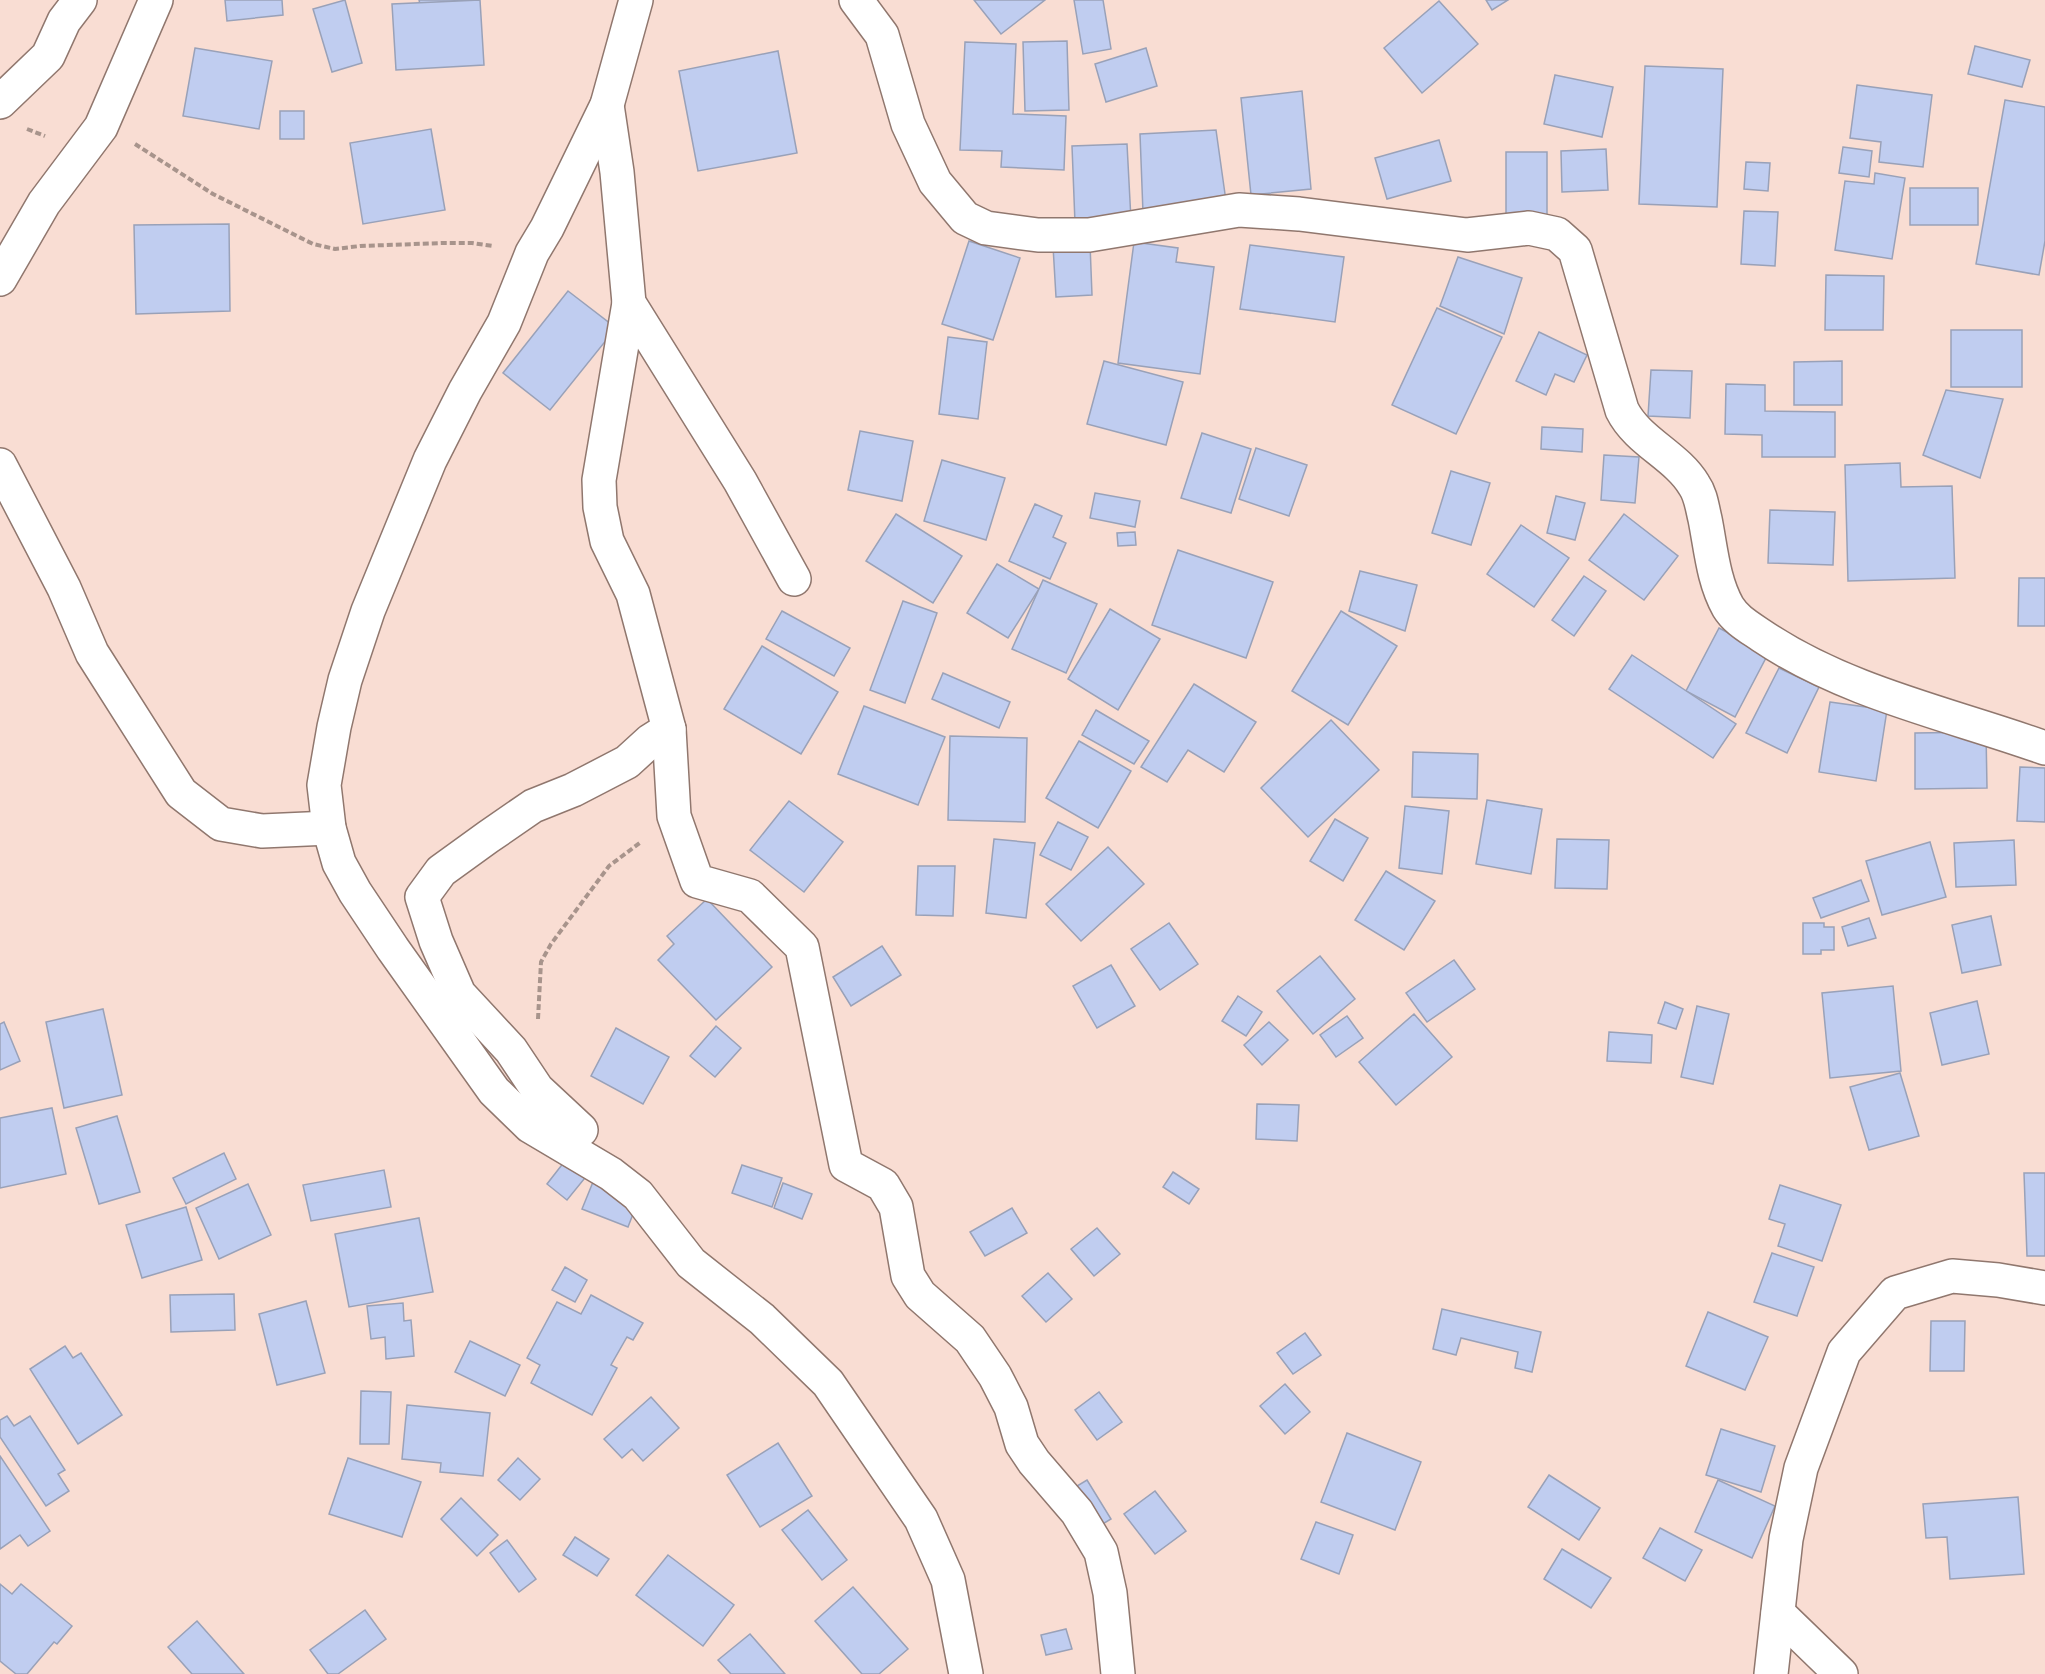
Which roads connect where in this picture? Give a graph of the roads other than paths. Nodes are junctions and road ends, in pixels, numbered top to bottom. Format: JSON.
{"nodes":[{"id":1,"x":80,"y":0,"type":"edge"},
{"id":2,"x":156,"y":0,"type":"edge"},
{"id":3,"x":636,"y":0,"type":"edge"},
{"id":4,"x":856,"y":0,"type":"edge"},
{"id":5,"x":0,"y":102,"type":"edge"},
{"id":6,"x":607,"y":105,"type":"junction"},
{"id":7,"x":0,"y":279,"type":"edge"},
{"id":8,"x":629,"y":303,"type":"junction"},
{"id":9,"x":0,"y":465,"type":"edge"},
{"id":10,"x":794,"y":579,"type":"dead end"},
{"id":11,"x":669,"y":729,"type":"junction"},
{"id":12,"x":2045,"y":748,"type":"edge"},
{"id":13,"x":329,"y":828,"type":"junction"},
{"id":14,"x":581,"y":1130,"type":"dead end"},
{"id":15,"x":2045,"y":1288,"type":"edge"},
{"id":16,"x":1778,"y":1613,"type":"junction"},
{"id":17,"x":966,"y":1674,"type":"edge"},
{"id":18,"x":1118,"y":1674,"type":"edge"},
{"id":19,"x":1771,"y":1674,"type":"edge"},
{"id":20,"x":1841,"y":1674,"type":"edge"}],
"edges":[{"from":1,"to":5,"type":"street"},
{"from":2,"to":7,"type":"street"},
{"from":3,"to":6,"type":"street"},
{"from":4,"to":12,"type":"street"},
{"from":6,"to":8,"type":"street"},
{"from":6,"to":13,"type":"street"},
{"from":8,"to":10,"type":"street"},
{"from":8,"to":11,"type":"street"},
{"from":9,"to":13,"type":"street"},
{"from":11,"to":14,"type":"street"},
{"from":11,"to":18,"type":"street"},
{"from":13,"to":17,"type":"street"},
{"from":15,"to":16,"type":"street"},
{"from":16,"to":19,"type":"street"},
{"from":16,"to":20,"type":"street"}]}
